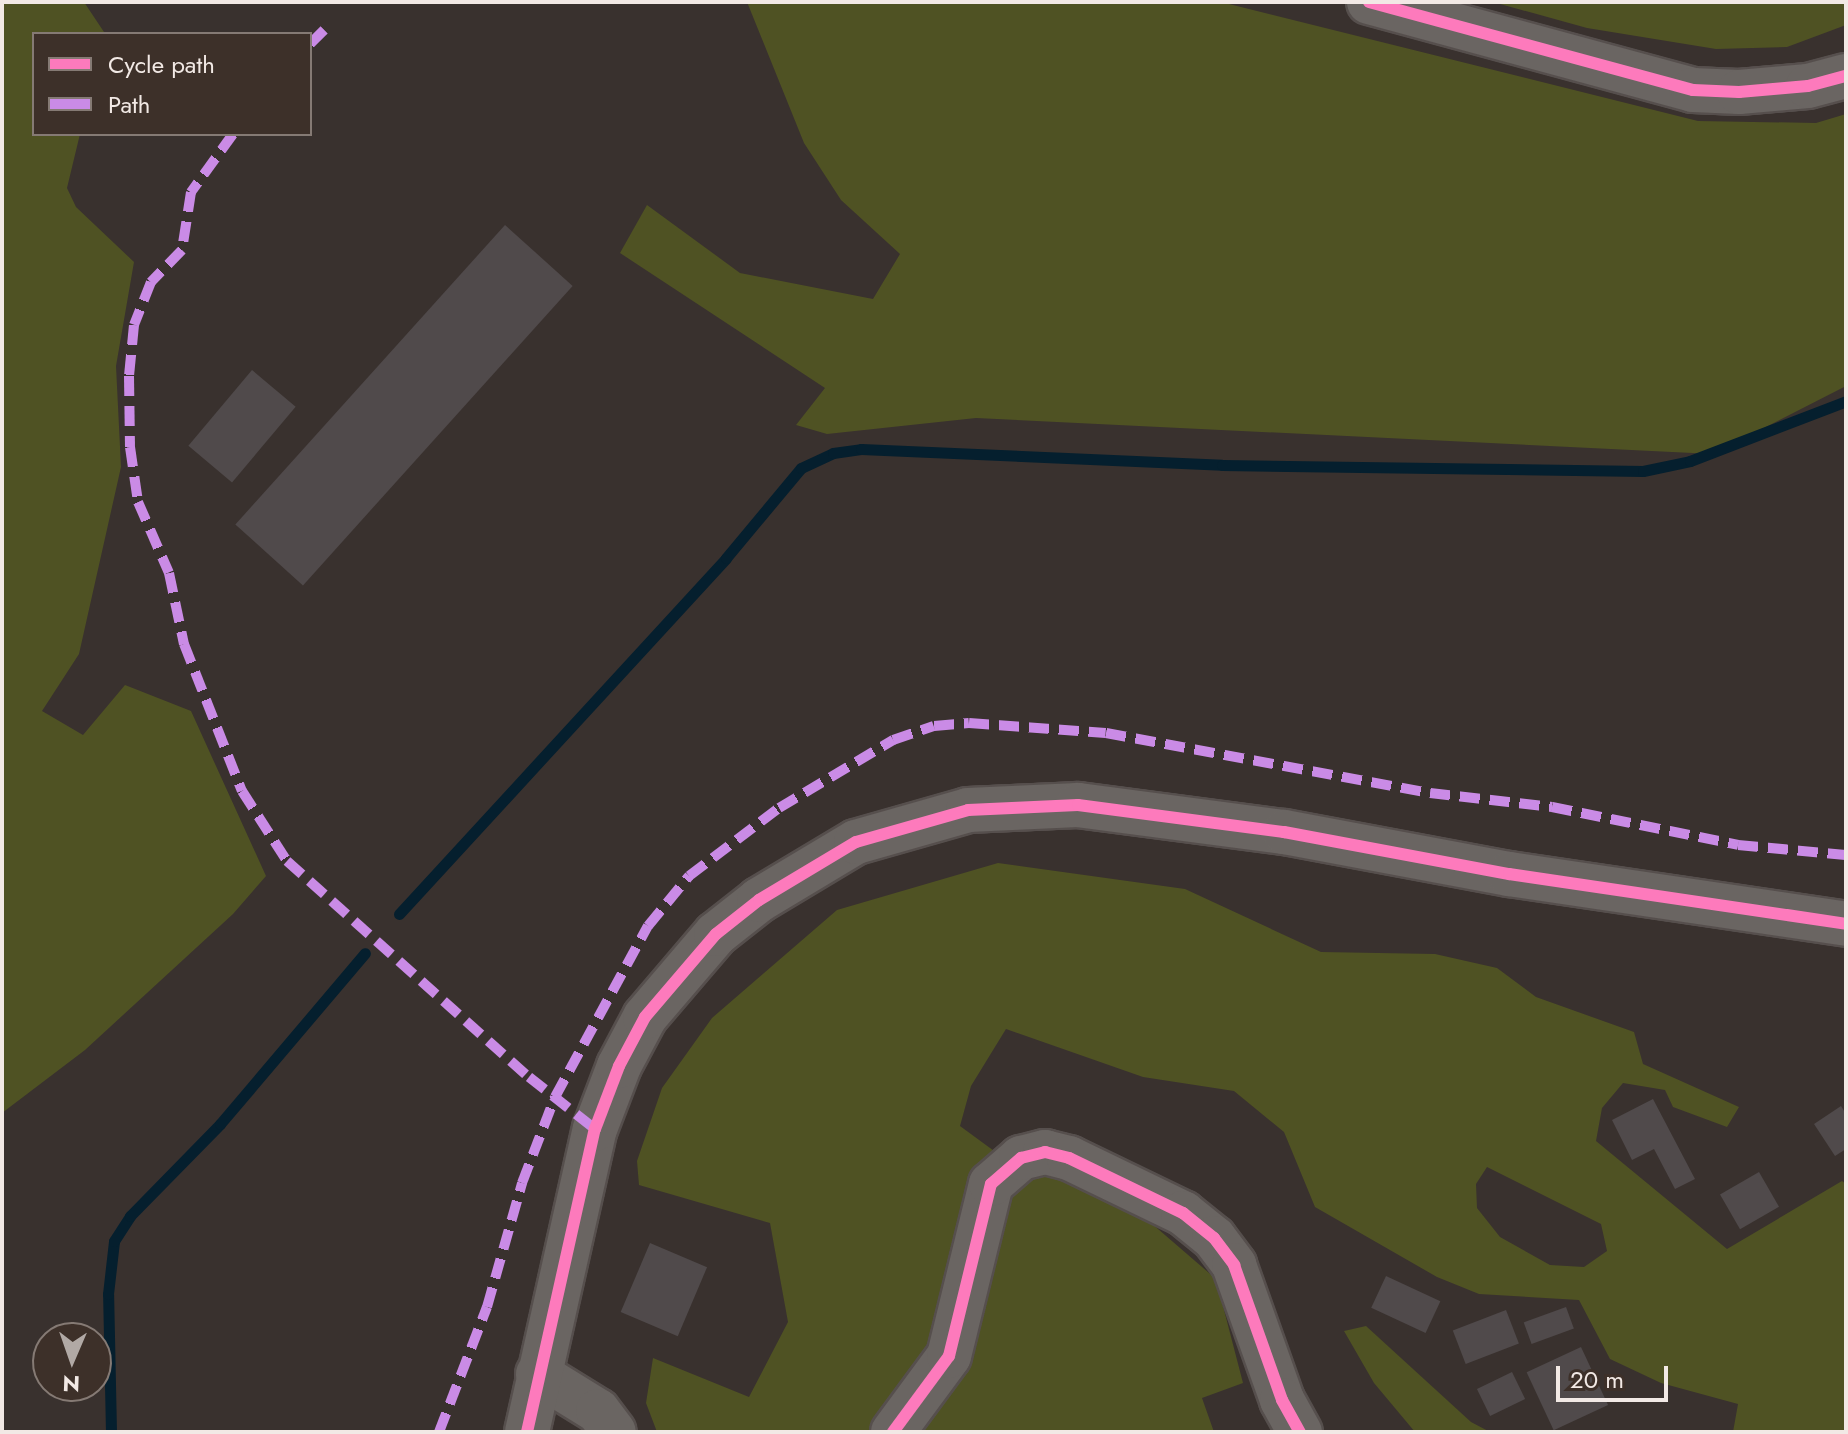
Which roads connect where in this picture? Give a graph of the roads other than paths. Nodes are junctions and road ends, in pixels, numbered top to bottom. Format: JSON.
{"nodes":[{"id":1,"x":1369,"y":2,"type":"edge"},
{"id":2,"x":1846,"y":76,"type":"edge"},
{"id":3,"x":1846,"y":924,"type":"edge"},
{"id":4,"x":538,"y":1374,"type":"junction"},
{"id":5,"x":527,"y":1432,"type":"edge"},
{"id":6,"x":614,"y":1432,"type":"edge"},
{"id":7,"x":893,"y":1432,"type":"edge"},
{"id":8,"x":1300,"y":1432,"type":"edge"}],
"edges":[{"from":1,"to":2,"type":"street"},
{"from":3,"to":4,"type":"street"},
{"from":4,"to":5,"type":"street"},
{"from":4,"to":6,"type":"street"},
{"from":7,"to":8,"type":"street"}]}
